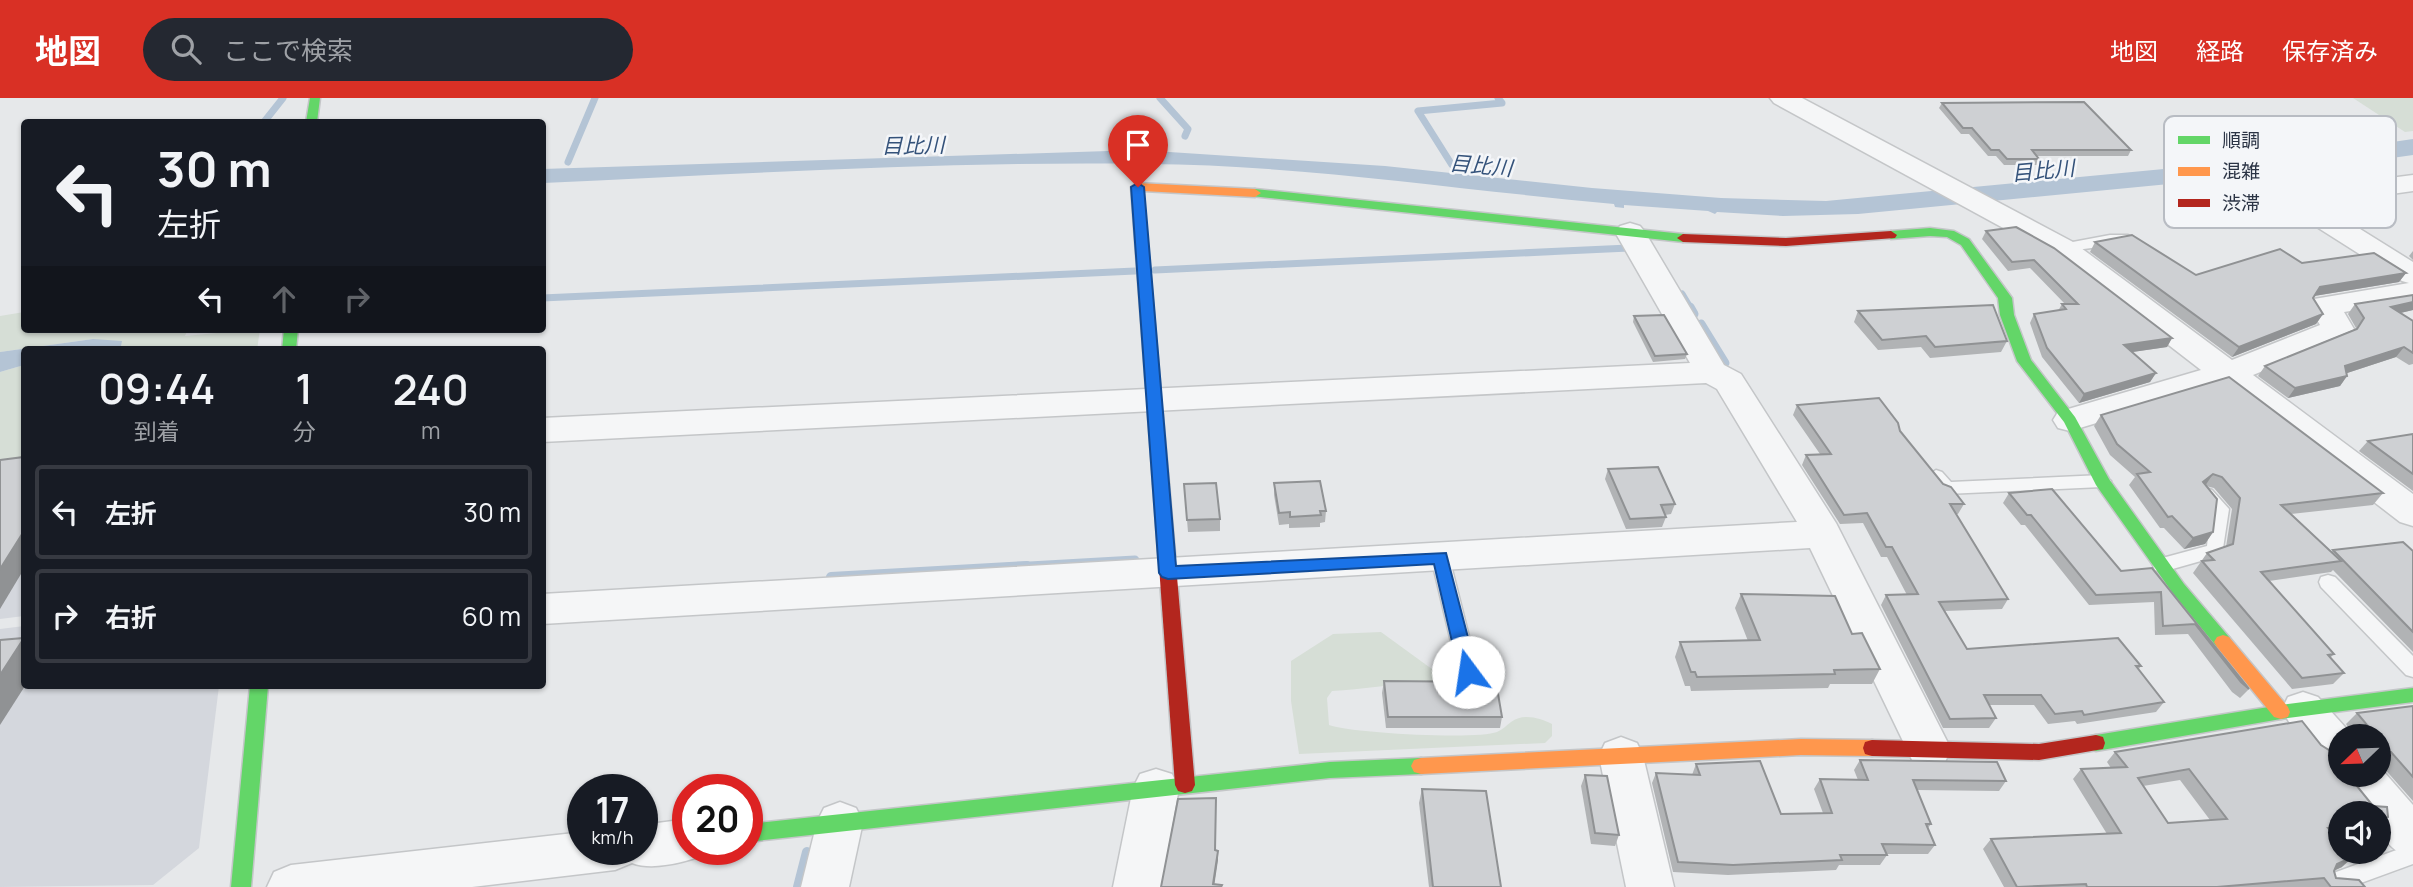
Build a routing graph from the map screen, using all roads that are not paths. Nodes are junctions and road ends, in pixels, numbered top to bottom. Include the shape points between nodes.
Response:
1 (315, 98) edge
2 (1783, 98) edge
3 (312, 119) edge
4 (2338, 228) edge
5 (1630, 232) junction
6 (2128, 239) edge
7 (2062, 248) junction
8 (2413, 275) edge
9 (2413, 292) edge
10 (1713, 372) junction
11 (2228, 373) junction
12 (1154, 399) junction
13 (2070, 420) junction
14 (546, 430) edge
15 (1929, 467) edge
16 (2102, 481) junction
17 (2207, 494) edge
18 (2413, 513) edge
19 (1822, 534) junction
20 (1440, 557) junction
21 (2162, 565) junction
22 (1168, 573) junction
23 (2328, 582) dead end
24 (546, 609) edge
25 (2413, 669) edge
26 (1468, 672) dead end
27 (259, 689) edge
28 (2413, 695) edge
29 (2292, 710) junction
30 (2328, 742) edge
31 (1930, 748) junction
32 (1621, 756) junction
33 (1170, 787) junction
34 (2371, 788) edge
35 (840, 822) junction
36 (763, 831) edge
37 (2413, 838) edge
38 (2413, 854) edge
39 (567, 855) edge
40 (2336, 881) edge
41 (241, 887) edge
42 (291, 887) edge
43 (825, 887) edge
44 (1137, 887) edge
45 (1650, 887) edge

1 - 3 street
2 - 7 street
4 - 8 street
5 - 10 street
5 - 12 street via 1349,201 1138,187
5 - 13 street via 1768,242 1950,234 1965,242 2006,298 2007,316 2024,361
6 - 7 lane
7 - 11 street
9 - 11 street via 2325,306 2338,329
10 - 12 street
10 - 19 street via 1729,382
11 - 13 street
11 - 18 street
12 - 14 street
12 - 22 street
13 - 16 street
15 - 16 lane via 1946,488
16 - 21 street
17 - 21 lane via 2220,509 2216,551
19 - 20 street
19 - 31 street
20 - 22 street
20 - 26 lane
21 - 29 street
22 - 24 street
22 - 33 street
23 - 25 lane
27 - 41 street
28 - 29 street
29 - 30 street
29 - 31 street via 2039,752
31 - 32 street via 1801,747
32 - 33 street via 1330,770
32 - 45 street
33 - 35 street
33 - 44 street
34 - 37 street
35 - 36 street
35 - 43 street
38 - 40 lane
39 - 42 street

